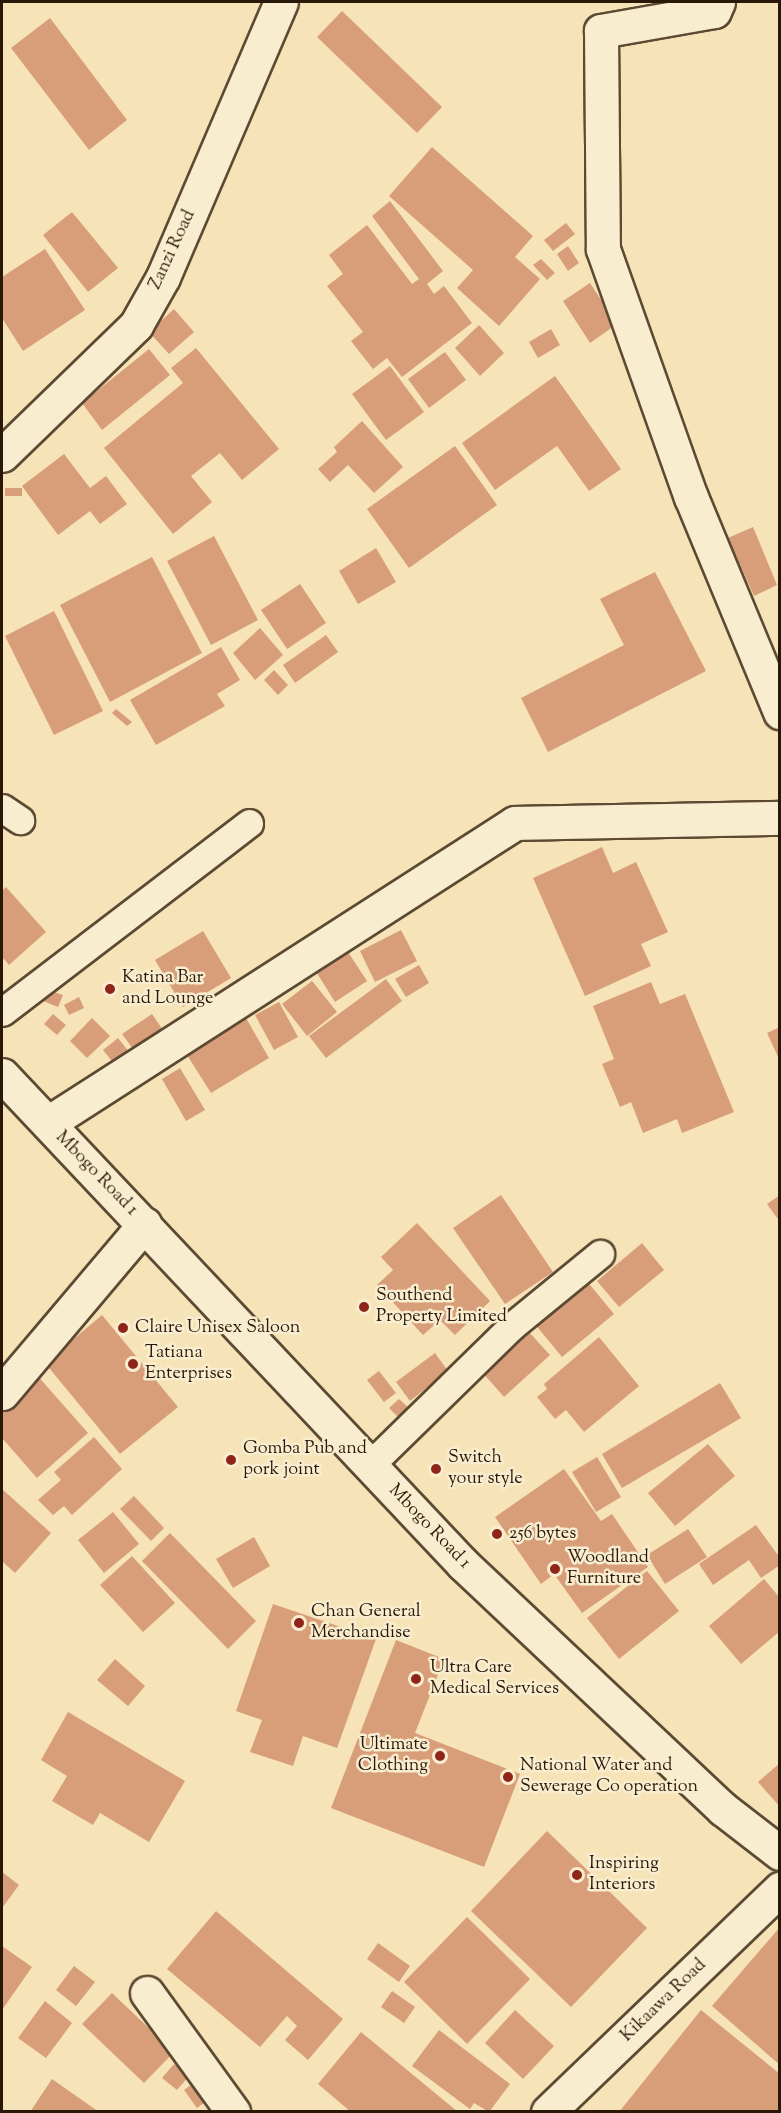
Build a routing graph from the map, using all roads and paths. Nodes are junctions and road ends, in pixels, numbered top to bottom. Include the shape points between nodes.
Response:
1 (281, 2) edge
2 (718, 2) edge
3 (2, 455) edge
4 (780, 712) edge
5 (780, 818) edge
6 (249, 823) dead end
7 (2, 1012) edge
8 (2, 1075) edge
9 (48, 1123) junction
10 (145, 1224) junction
11 (600, 1254) dead end
12 (2, 1393) edge
13 (370, 1465) junction
14 (780, 1853) edge
15 (780, 1889) edge
16 (147, 1993) dead end
17 (233, 2112) edge
18 (548, 2112) edge

1 - 3 street, Zanzi Road via 163,277 136,325
2 - 4 street via 714,11 601,31 603,249 691,497
5 - 9 street via 515,824
6 - 7 lane
8 - 9 street, Mbogo Road 1
9 - 10 street, Mbogo Road 1
10 - 12 street
10 - 13 street, Mbogo Road 1
11 - 13 lane via 512,1326
13 - 14 street, Mbogo Road 1 via 464,1564 723,1809
15 - 18 street, Kikaawa Road
16 - 17 street

